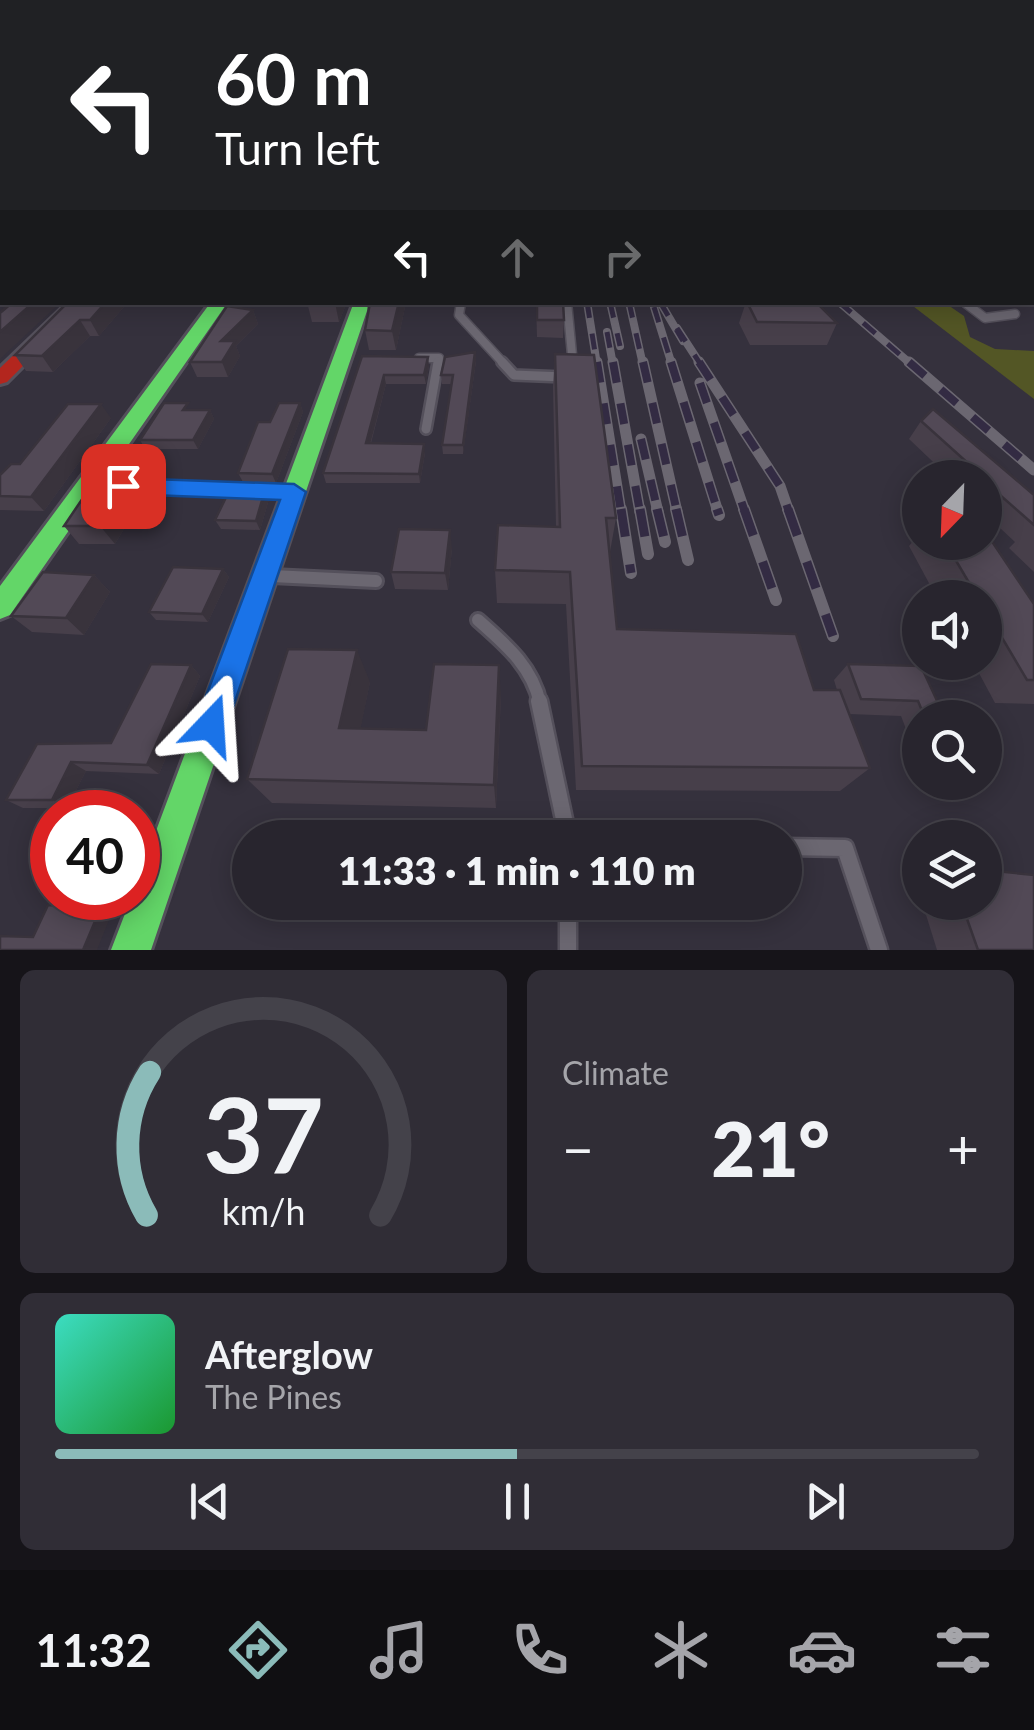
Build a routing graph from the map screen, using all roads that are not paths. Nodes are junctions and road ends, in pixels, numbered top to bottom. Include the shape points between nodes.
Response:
1 (76, 305) edge
2 (218, 305) edge
3 (361, 305) edge
4 (461, 305) edge
5 (566, 305) edge
6 (968, 305) edge
7 (1015, 314) dead end
8 (400, 358) edge
9 (0, 378) edge
10 (426, 429) dead end
11 (89, 485) junction
12 (294, 492) junction
13 (265, 575) junction
14 (376, 581) dead end
15 (0, 607) edge
16 (478, 620) dead end
17 (564, 820) edge
18 (802, 847) edge
19 (568, 920) edge
20 (131, 950) edge
21 (568, 950) edge
22 (879, 950) edge

1 - 9 street
2 - 11 street
3 - 12 street via 352,357
4 - 5 lane via 459,315 514,375 574,377
6 - 7 lane via 986,318
8 - 10 lane via 438,358
11 - 12 lane
11 - 15 street
12 - 13 street
13 - 14 lane
13 - 20 street
16 - 17 lane via 515,652 537,690
18 - 22 lane via 845,848
19 - 21 lane

